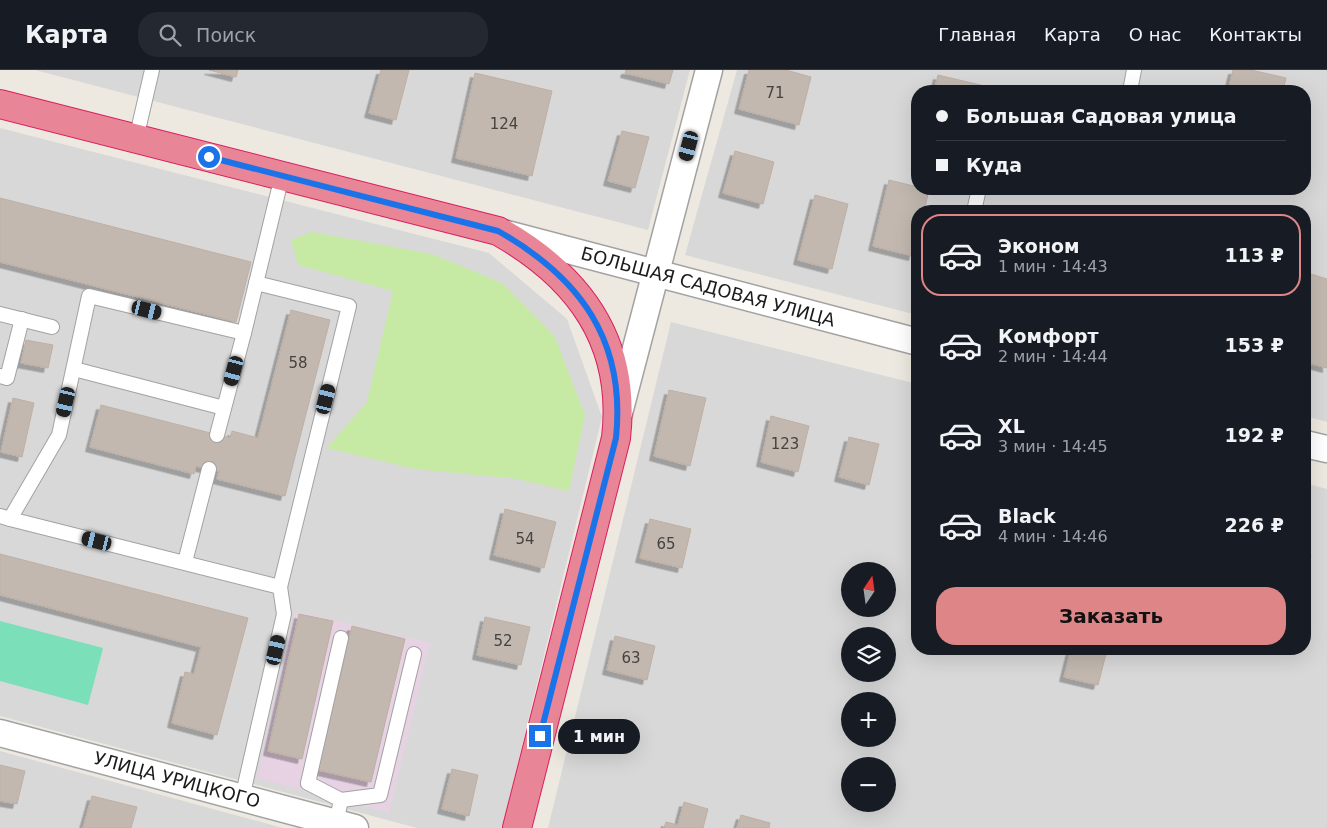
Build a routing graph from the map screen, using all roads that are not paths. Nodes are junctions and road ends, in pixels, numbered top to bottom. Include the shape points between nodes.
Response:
1 (152, 70) edge
2 (709, 70) edge
3 (1134, 70) edge
4 (1131, 85) edge
5 (0, 104) edge
6 (136, 138) junction
7 (282, 176) junction
8 (498, 231) junction
9 (655, 273) junction
10 (256, 283) junction
11 (0, 314) edge
12 (22, 319) junction
13 (52, 327) dead end
14 (244, 334) junction
15 (911, 340) edge
16 (74, 369) junction
17 (0, 376) edge
18 (224, 408) junction
19 (618, 418) junction
20 (217, 435) dead end
21 (1311, 446) edge
22 (1327, 450) edge
23 (209, 468) dead end
24 (5, 518) edge
25 (184, 562) junction
26 (280, 587) junction
27 (340, 638) dead end
28 (414, 654) dead end
29 (0, 732) edge
30 (242, 798) junction
31 (344, 817) edge
32 (517, 828) edge

1 - 6 lane
2 - 9 street
3 - 4 lane
5 - 6 highway, БОЛЬШАЯ САДОВАЯ УЛИЦА
6 - 7 highway, БОЛЬШАЯ САДОВАЯ УЛИЦА
7 - 8 highway, БОЛЬШАЯ САДОВАЯ УЛИЦА
7 - 10 lane
8 - 9 street, БОЛЬШАЯ САДОВАЯ УЛИЦА
8 - 19 highway, БОЛЬШАЯ САДОВАЯ УЛИЦА via 553,270 590,312 611,358
9 - 15 street, БОЛЬШАЯ САДОВАЯ УЛИЦА
9 - 19 street
10 - 14 lane
10 - 26 lane via 349,306
11 - 12 lane
12 - 13 lane
12 - 17 lane via 7,378
14 - 16 lane via 88,296
14 - 18 lane
16 - 18 lane
16 - 24 lane via 59,435
18 - 20 lane
19 - 32 highway, БОЛЬШАЯ САДОВАЯ УЛИЦА via 611,458
21 - 22 street
23 - 25 lane
24 - 25 lane
25 - 26 lane
26 - 30 lane via 284,614
27 - 31 lane via 308,783
28 - 31 lane via 380,795
29 - 30 street, УЛИЦА УРИЦКОГО
30 - 31 street, УЛИЦА УРИЦКОГО

